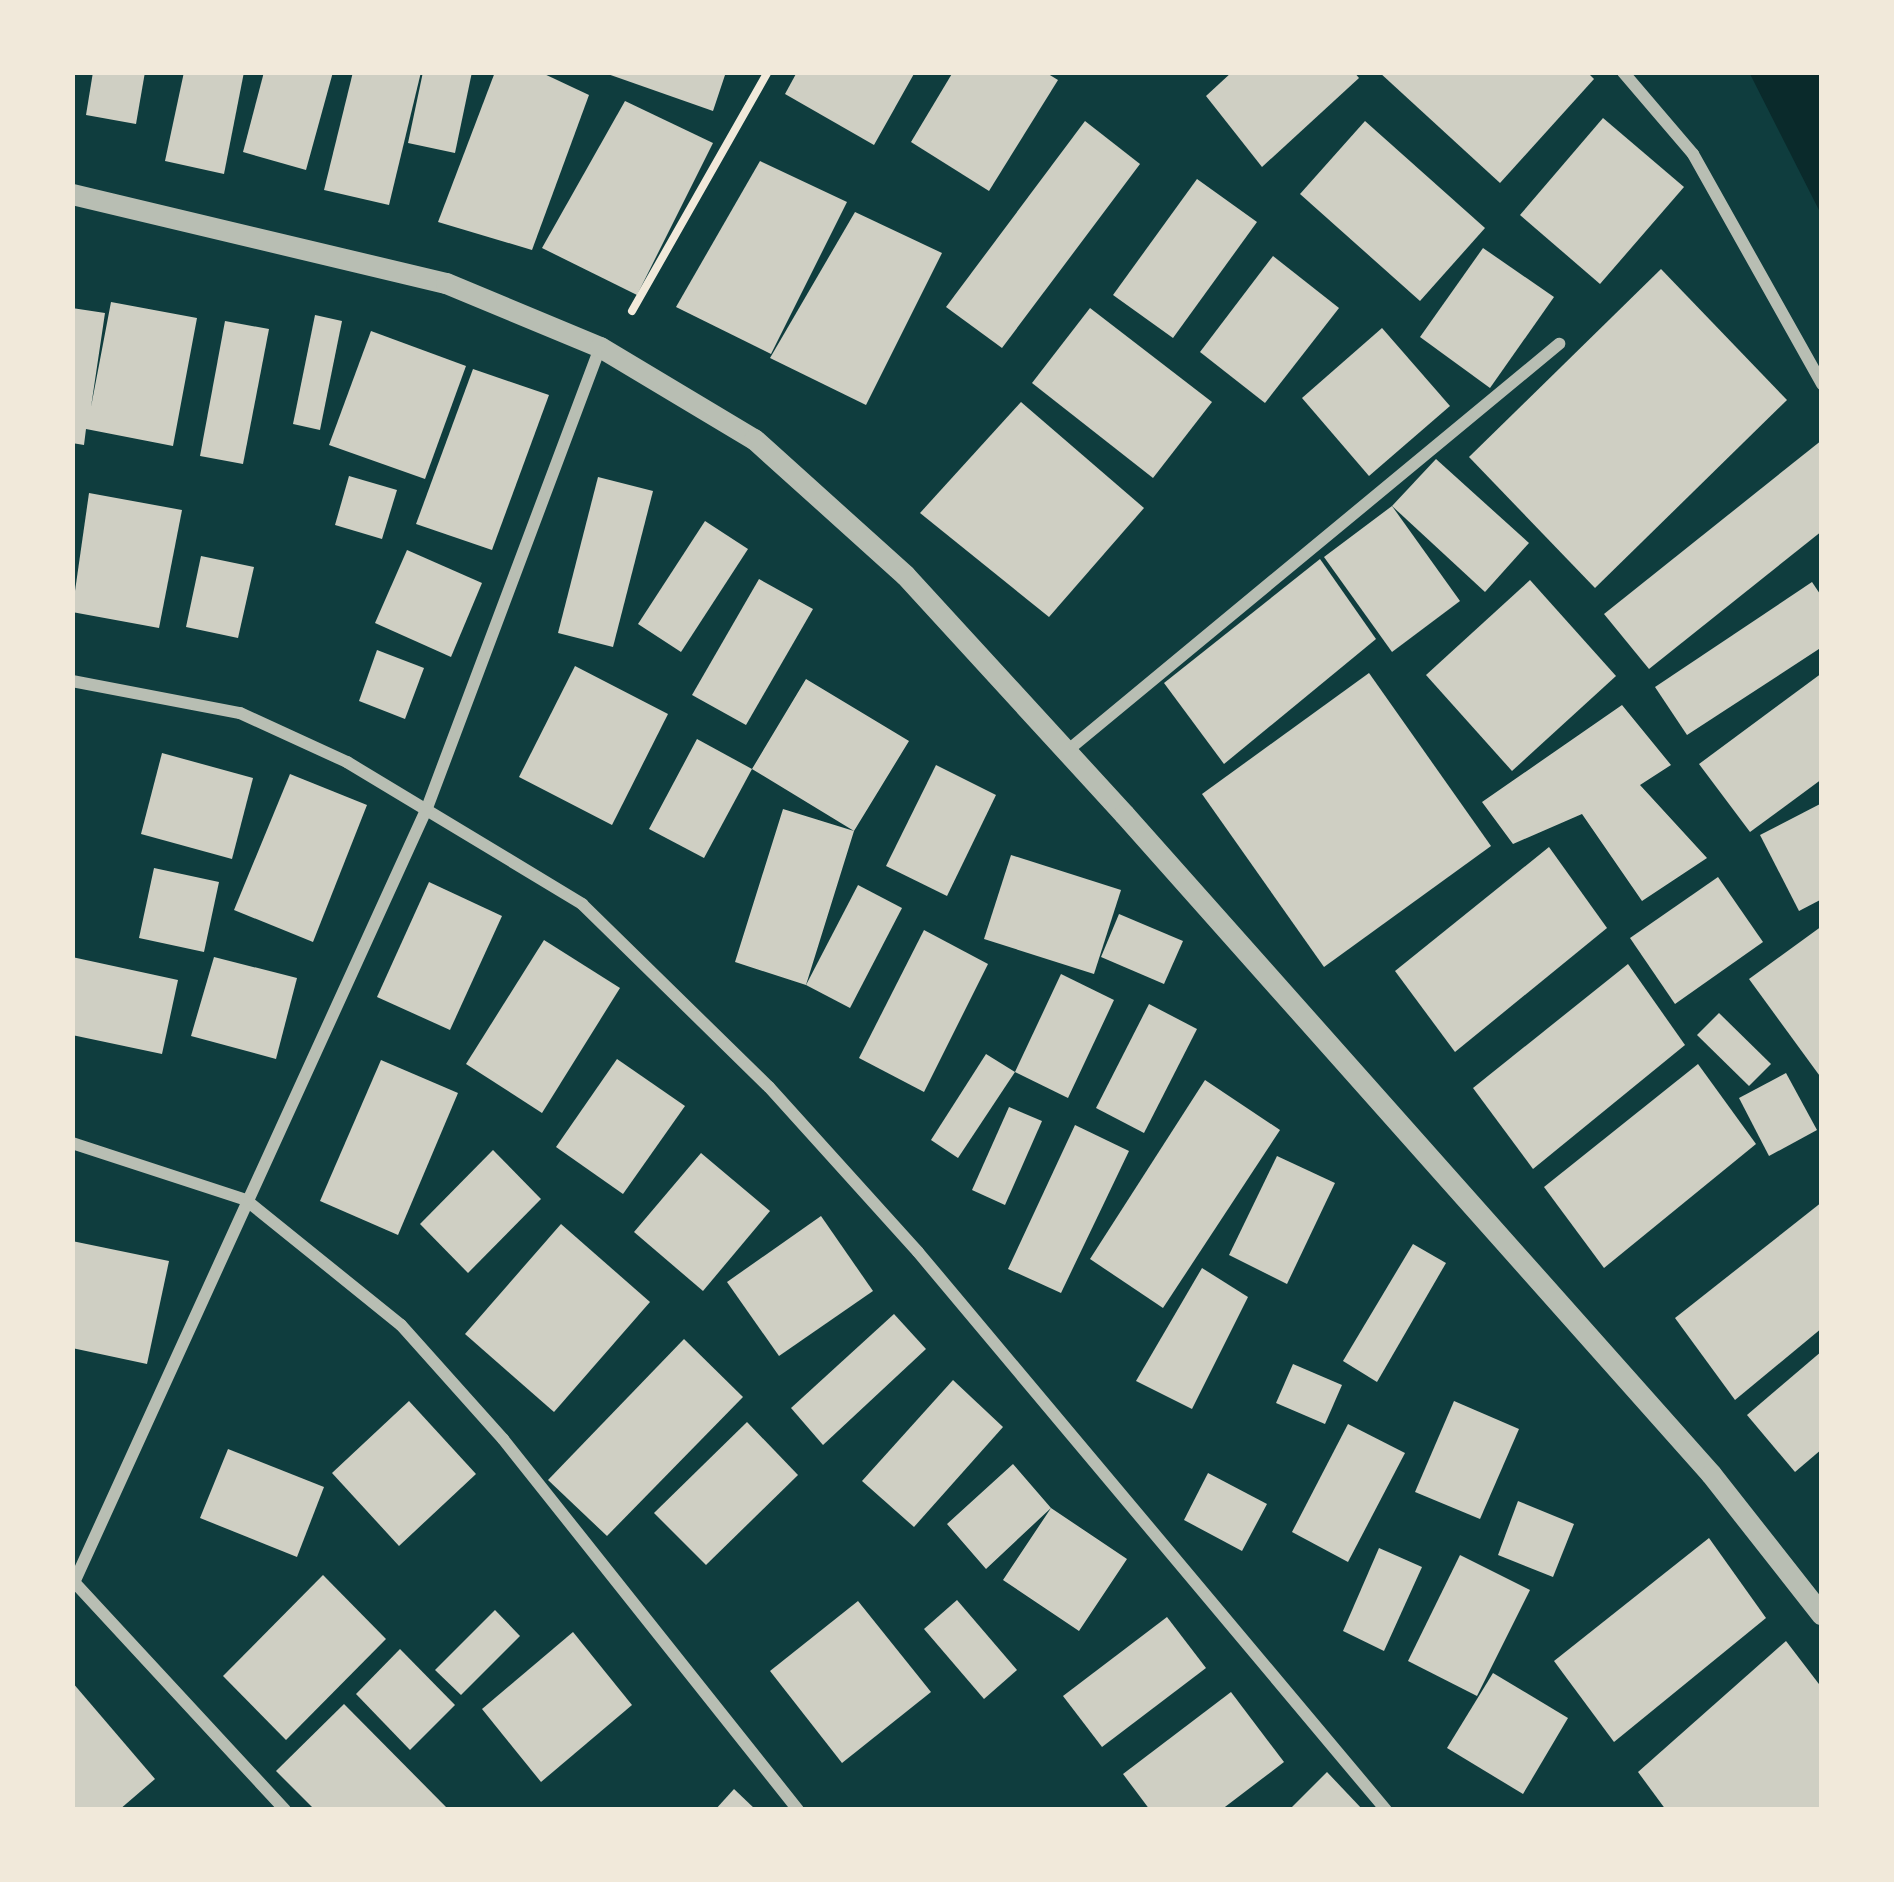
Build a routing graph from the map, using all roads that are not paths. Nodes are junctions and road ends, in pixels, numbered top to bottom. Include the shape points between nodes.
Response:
1 (1623, 72) edge
2 (72, 194) edge
3 (1559, 344) dead end
4 (600, 347) junction
5 (1822, 384) edge
6 (72, 681) edge
7 (1067, 752) junction
8 (427, 808) junction
9 (72, 1144) edge
10 (246, 1200) junction
11 (74, 1585) edge
12 (1822, 1615) edge
13 (285, 1810) edge
14 (798, 1810) edge
15 (1386, 1810) edge

1 - 5 street via 1693,154
2 - 4 street via 446,283
3 - 7 street
4 - 7 street via 754,439 905,575
4 - 8 street
6 - 8 street via 240,713
7 - 12 street via 1509,1242
8 - 10 street
8 - 15 street via 582,904 769,1087
9 - 10 street
10 - 11 street
10 - 14 street via 415,1342 503,1439
11 - 13 street

